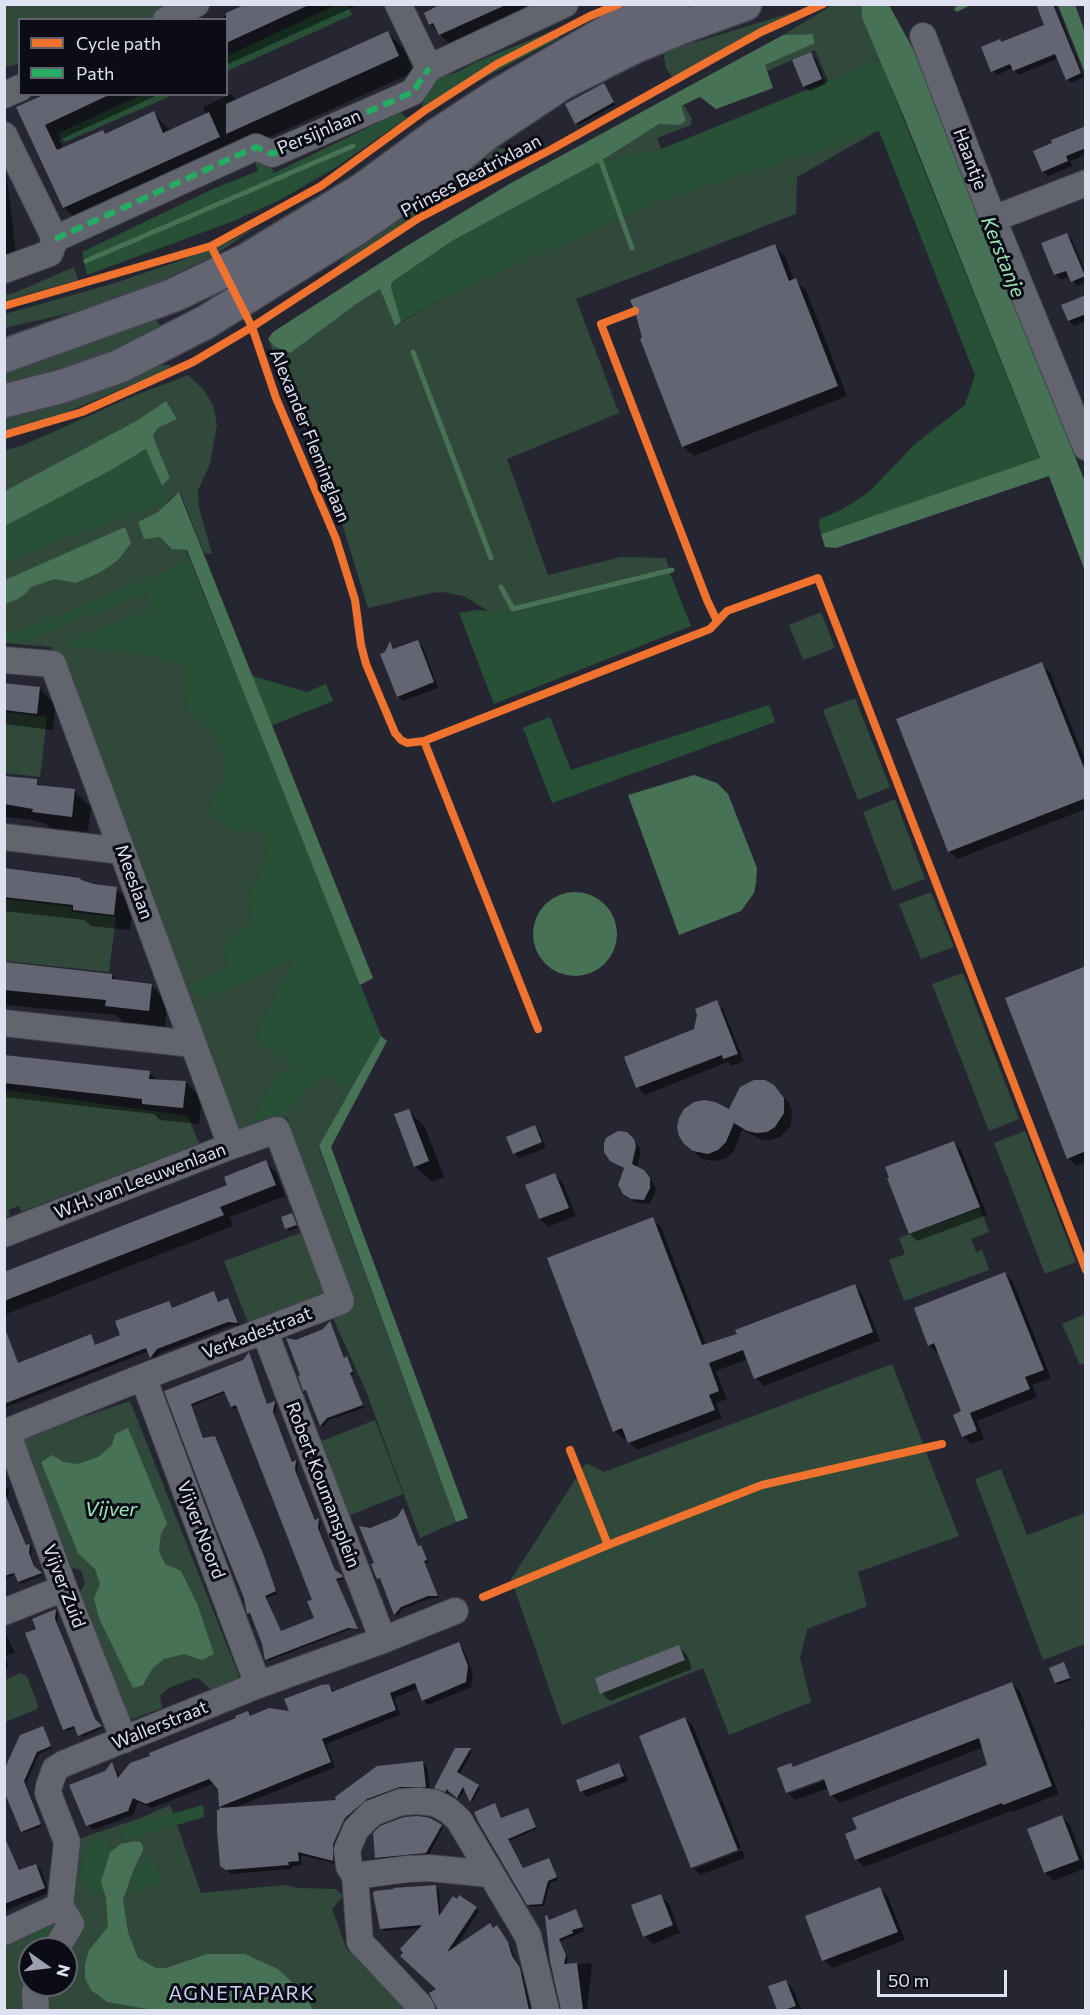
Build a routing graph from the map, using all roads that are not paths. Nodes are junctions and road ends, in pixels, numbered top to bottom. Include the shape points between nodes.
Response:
1 (196, 4) edge
2 (398, 4) edge
3 (565, 4) edge
4 (672, 4) edge
5 (745, 4) edge
6 (170, 18) edge
7 (923, 36) dead end
8 (429, 68) junction
9 (18, 89) edge
10 (4, 95) edge
11 (4, 135) edge
12 (1086, 183) edge
13 (993, 219) junction
14 (56, 239) junction
15 (4, 270) edge
16 (4, 356) edge
17 (4, 400) edge
18 (1086, 447) edge
19 (4, 660) edge
20 (4, 837) edge
21 (122, 851) junction
22 (4, 1023) edge
23 (193, 1044) junction
24 (277, 1130) joint
25 (231, 1146) junction
26 (4, 1234) edge
27 (264, 1330) junction
28 (143, 1377) junction
29 (6, 1432) edge
30 (64, 1588) junction
31 (455, 1611) dead end
32 (4, 1612) edge
33 (383, 1640) junction
34 (258, 1685) junction
35 (124, 1740) junction
36 (489, 1874) junction
37 (355, 1876) junction
38 (60, 1906) junction
39 (4, 1932) edge
40 (63, 1937) edge
41 (422, 2010) edge
42 (546, 2010) edge

1 - 6 street
2 - 8 street
3 - 8 street, Persijnlaan
4 - 16 main road via 612,29 498,95 362,190 245,261 174,295
5 - 17 main road, Prinses Beatrixlaan via 636,46 562,83 360,226 206,322 120,366 63,386
7 - 13 street, Haantje
8 - 14 street, Persijnlaan via 413,92 272,154 256,147
9 - 10 street
11 - 14 street
12 - 13 street
13 - 18 street, Haantje
14 - 15 street, Persijnlaan via 50,253
19 - 21 street, Meeslaan via 53,664
20 - 21 street
21 - 23 street, Meeslaan
22 - 23 street
23 - 25 street, Meeslaan
24 - 25 street, W.H. van Leeuwenlaan
24 - 27 street, Verkadestraat via 341,1301
25 - 26 street, W.H. van Leeuwenlaan
27 - 28 street, Verkadestraat
27 - 33 street, Robert Koumansplein
28 - 29 street, Verkadestraat
28 - 34 street, Vijver Noord
29 - 30 street, Vijver Zuid
30 - 32 street
30 - 35 street, Vijver Zuid
31 - 33 street, Wallerstraat
33 - 34 street, Wallerstraat
34 - 35 street, Wallerstraat
35 - 38 street, Wallerstraat via 55,1769 48,1793 67,1842
36 - 37 street via 430,1868
36 - 37 street via 459,1820 435,1803 419,1801 388,1805 372,1813 356,1829 347,1850
36 - 42 street via 528,1936
37 - 41 street via 360,1942
38 - 39 street
38 - 40 street via 70,1924

